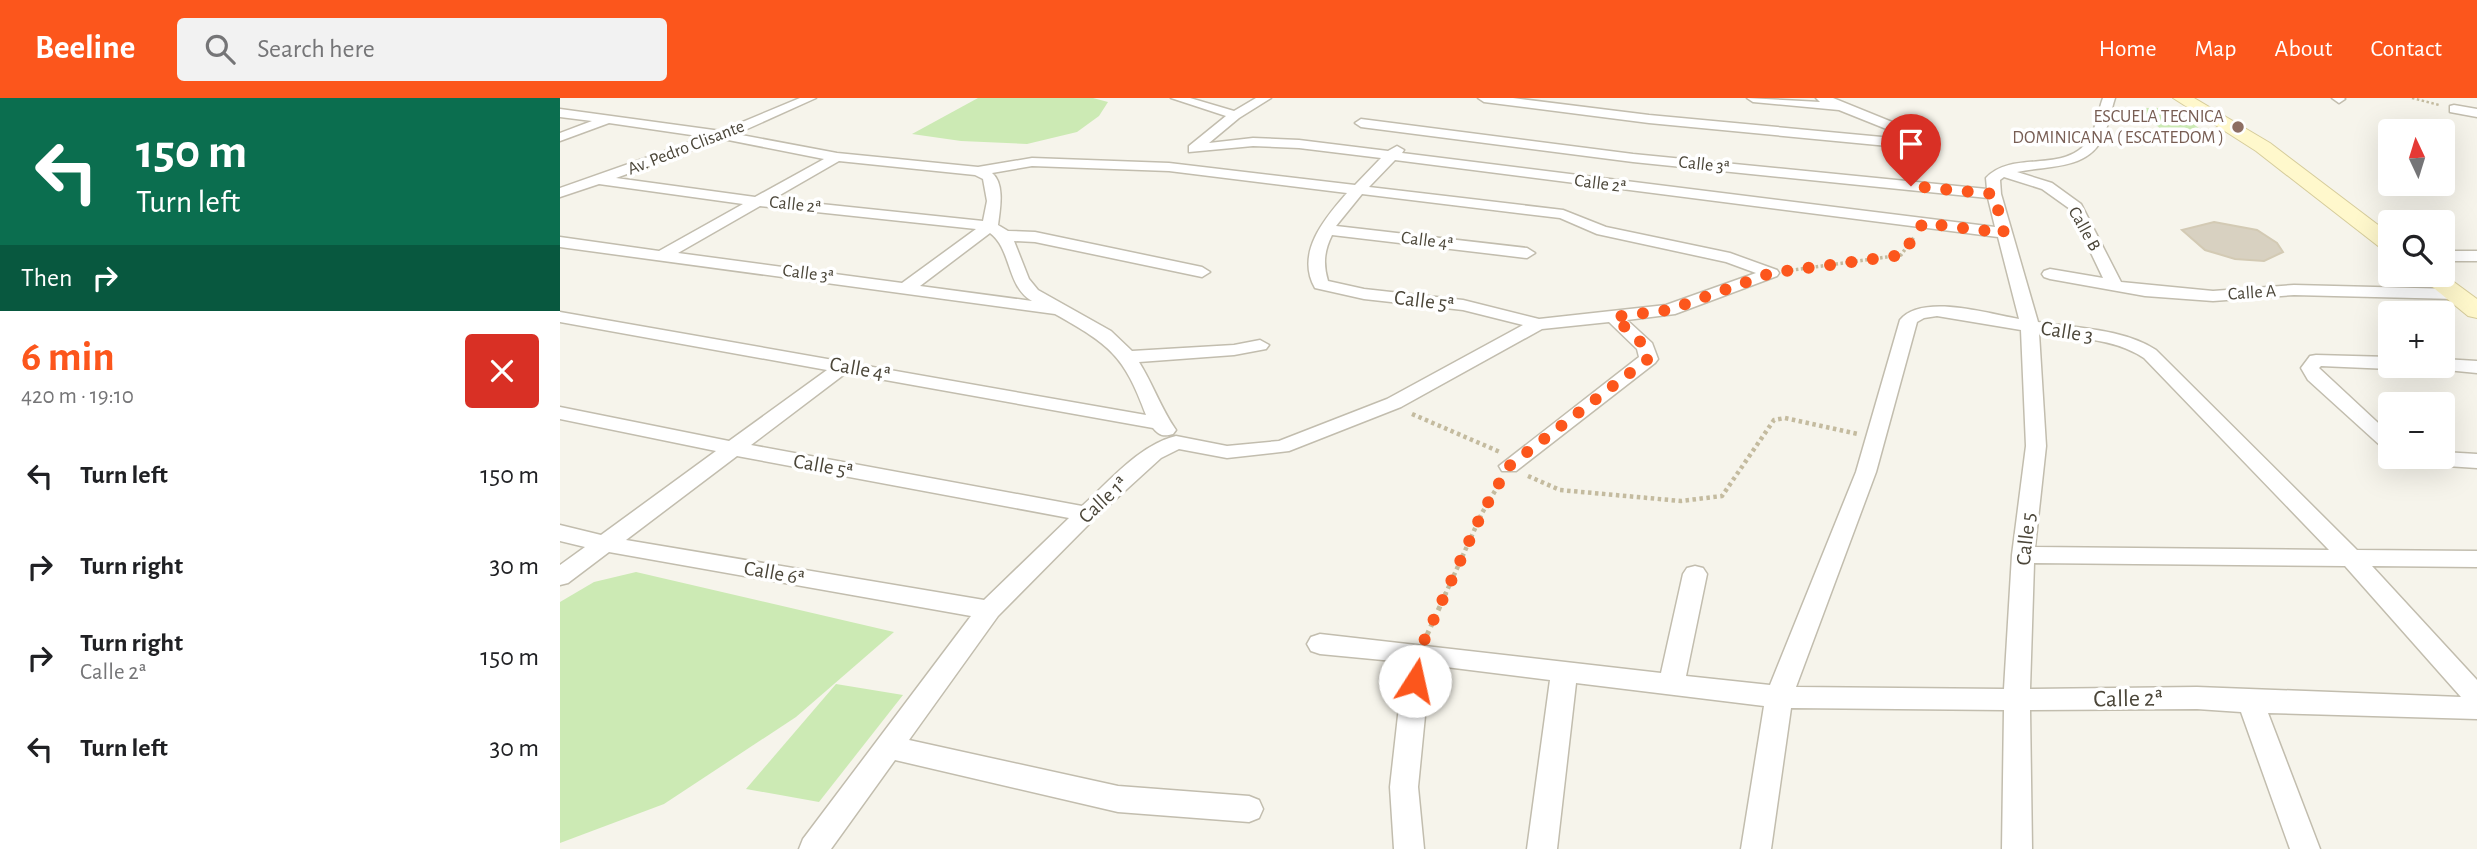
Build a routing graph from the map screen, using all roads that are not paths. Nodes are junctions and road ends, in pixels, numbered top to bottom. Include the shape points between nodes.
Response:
1 (810, 98) edge
2 (1177, 98) edge
3 (1265, 98) edge
4 (1485, 98) edge
5 (1753, 98) edge
6 (1822, 98) edge
7 (2109, 98) edge
8 (2182, 98) edge
9 (1846, 108) junction
10 (2454, 109) road end
11 (560, 113) edge
12 (2477, 113) edge
13 (1235, 115) junction
14 (1765, 115) junction
15 (607, 120) junction
16 (1361, 123) dead end
17 (1415, 130) junction
18 (722, 135) junction
19 (560, 137) edge
20 (1195, 149) junction
21 (1610, 155) junction
22 (1392, 156) junction
23 (837, 157) junction
24 (1169, 167) junction
25 (978, 171) junction
26 (2001, 171) junction
27 (601, 180) junction
28 (1360, 188) junction
29 (560, 193) edge
30 (1994, 194) junction
31 (1574, 198) junction
32 (760, 202) junction
33 (1326, 230) junction
34 (997, 231) junction
35 (2004, 233) junction
36 (2378, 235) edge
37 (560, 242) edge
38 (1527, 253) dead end
39 (663, 256) junction
40 (2477, 256) edge
41 (2455, 257) edge
42 (1202, 272) dead end
43 (2050, 274) dead end
44 (2114, 285) junction
45 (2446, 287) edge
46 (908, 288) junction
47 (2455, 294) junction
48 (1055, 309) junction
49 (2477, 311) edge
50 (1614, 317) junction
51 (560, 318) edge
52 (1538, 324) junction
53 (2030, 326) junction
54 (1260, 345) dead end
55 (1127, 357) junction
56 (2378, 363) edge
57 (844, 366) junction
58 (2455, 366) edge
59 (2477, 367) edge
60 (560, 413) edge
61 (1159, 423) junction
62 (2378, 433) edge
63 (1176, 442) junction
64 (731, 449) junction
65 (2455, 460) edge
66 (2477, 461) edge
67 (1509, 466) road end
68 (1086, 514) junction
69 (560, 533) edge
70 (605, 544) junction
71 (2023, 555) junction
72 (2351, 558) junction
73 (2477, 559) edge
74 (1695, 574) dead end
75 (560, 577) edge
76 (989, 610) junction
77 (1320, 644) dead end
78 (1418, 654) junction
79 (1564, 673) junction
80 (1671, 685) junction
81 (1779, 697) junction
82 (2477, 697) edge
83 (2017, 700) junction
84 (2251, 702) junction
85 (2477, 708) edge
86 (888, 747) junction
87 (1249, 809) dead end
88 (814, 849) edge
89 (1409, 849) edge
90 (1542, 849) edge
91 (1756, 849) edge
92 (2017, 849) edge
93 (2305, 849) edge

1 - 18 street, Av. Pedro Clisante
2 - 13 street
3 - 13 street
4 - 14 street
5 - 14 street
6 - 9 street
7 - 26 street via 2095,141 2080,158
8 - 36 street via 2263,147
9 - 14 street
9 - 14 street via 1930,146
10 - 12 street
11 - 15 street
13 - 20 street
15 - 18 street
15 - 19 street
16 - 17 street, Calle 3ª
17 - 21 street, Calle 3ª
17 - 22 street
18 - 23 street
18 - 27 street, Av. Pedro Clisante
20 - 22 street, Calle 2ª via 1276,142
20 - 24 street
21 - 30 street, Calle 3ª
21 - 31 street
22 - 28 street
22 - 31 street, Calle 2ª
23 - 25 street
23 - 32 street
24 - 25 street via 1032,162
24 - 28 street
25 - 34 street via 990,177
26 - 30 street via 1993,178
26 - 44 street, Calle B via 2047,186 2076,206
27 - 29 street, Av. Pedro Clisante
27 - 32 street, Calle 2ª
28 - 31 street
28 - 33 street
30 - 35 street, Calle 5
31 - 35 street, Calle 2ª
31 - 50 street via 1602,231 1730,258 1771,273 1669,310
32 - 34 street, Calle 2ª
32 - 39 street
33 - 38 street, Calle 4ª
33 - 52 street, Calle 5ª via 1315,253 1315,274 1321,284 1442,301
34 - 42 street, Calle 2ª
34 - 46 street
34 - 48 street via 1021,280 1032,294
35 - 53 street, Calle 5
37 - 39 street, Calle 3ª
39 - 46 street, Calle 3ª
40 - 41 street
43 - 44 street, Calle A
44 - 47 street, Calle A via 2213,296 2294,290
45 - 47 street
46 - 48 street, Calle 3ª
47 - 49 street
48 - 55 street via 1105,335
50 - 52 street
50 - 67 street via 1646,347 1648,359
51 - 57 street, Calle 4ª
52 - 63 street via 1394,403 1282,447 1227,452
53 - 71 street, Calle 5 via 2036,446
53 - 72 street, Calle 3 via 2112,339 2150,354
53 - 81 street, Calle 3 via 1937,311 1919,313 1909,320 1866,472
54 - 55 street
55 - 61 street via 1144,384
56 - 62 street via 2316,360 2310,368
57 - 61 street, Calle 4ª
57 - 64 street
58 - 59 street
60 - 64 street, Calle 5ª
61 - 63 street
63 - 68 street, Calle 1ª via 1154,453
64 - 68 street, Calle 5ª
64 - 70 street
65 - 66 street
68 - 76 street, Calle 1ª
69 - 70 street, Calle 6ª
70 - 75 street
70 - 76 street, Calle 6ª
71 - 72 street
71 - 83 street, Calle 5
72 - 73 street
72 - 82 street, Calle 3
74 - 80 street
76 - 86 street, Calle 1ª
77 - 78 street, Calle 2ª
78 - 79 street, Calle 2ª
78 - 89 street via 1404,787
79 - 80 street, Calle 2ª
79 - 90 street
80 - 81 street, Calle 2ª
81 - 83 street, Calle 2ª
81 - 91 street, Calle 3
83 - 84 street, Calle 2ª via 2197,698
83 - 92 street, Calle 5
84 - 85 street, Calle 2ª
84 - 93 street
86 - 87 street via 1118,799
86 - 88 street, Calle 1ª

